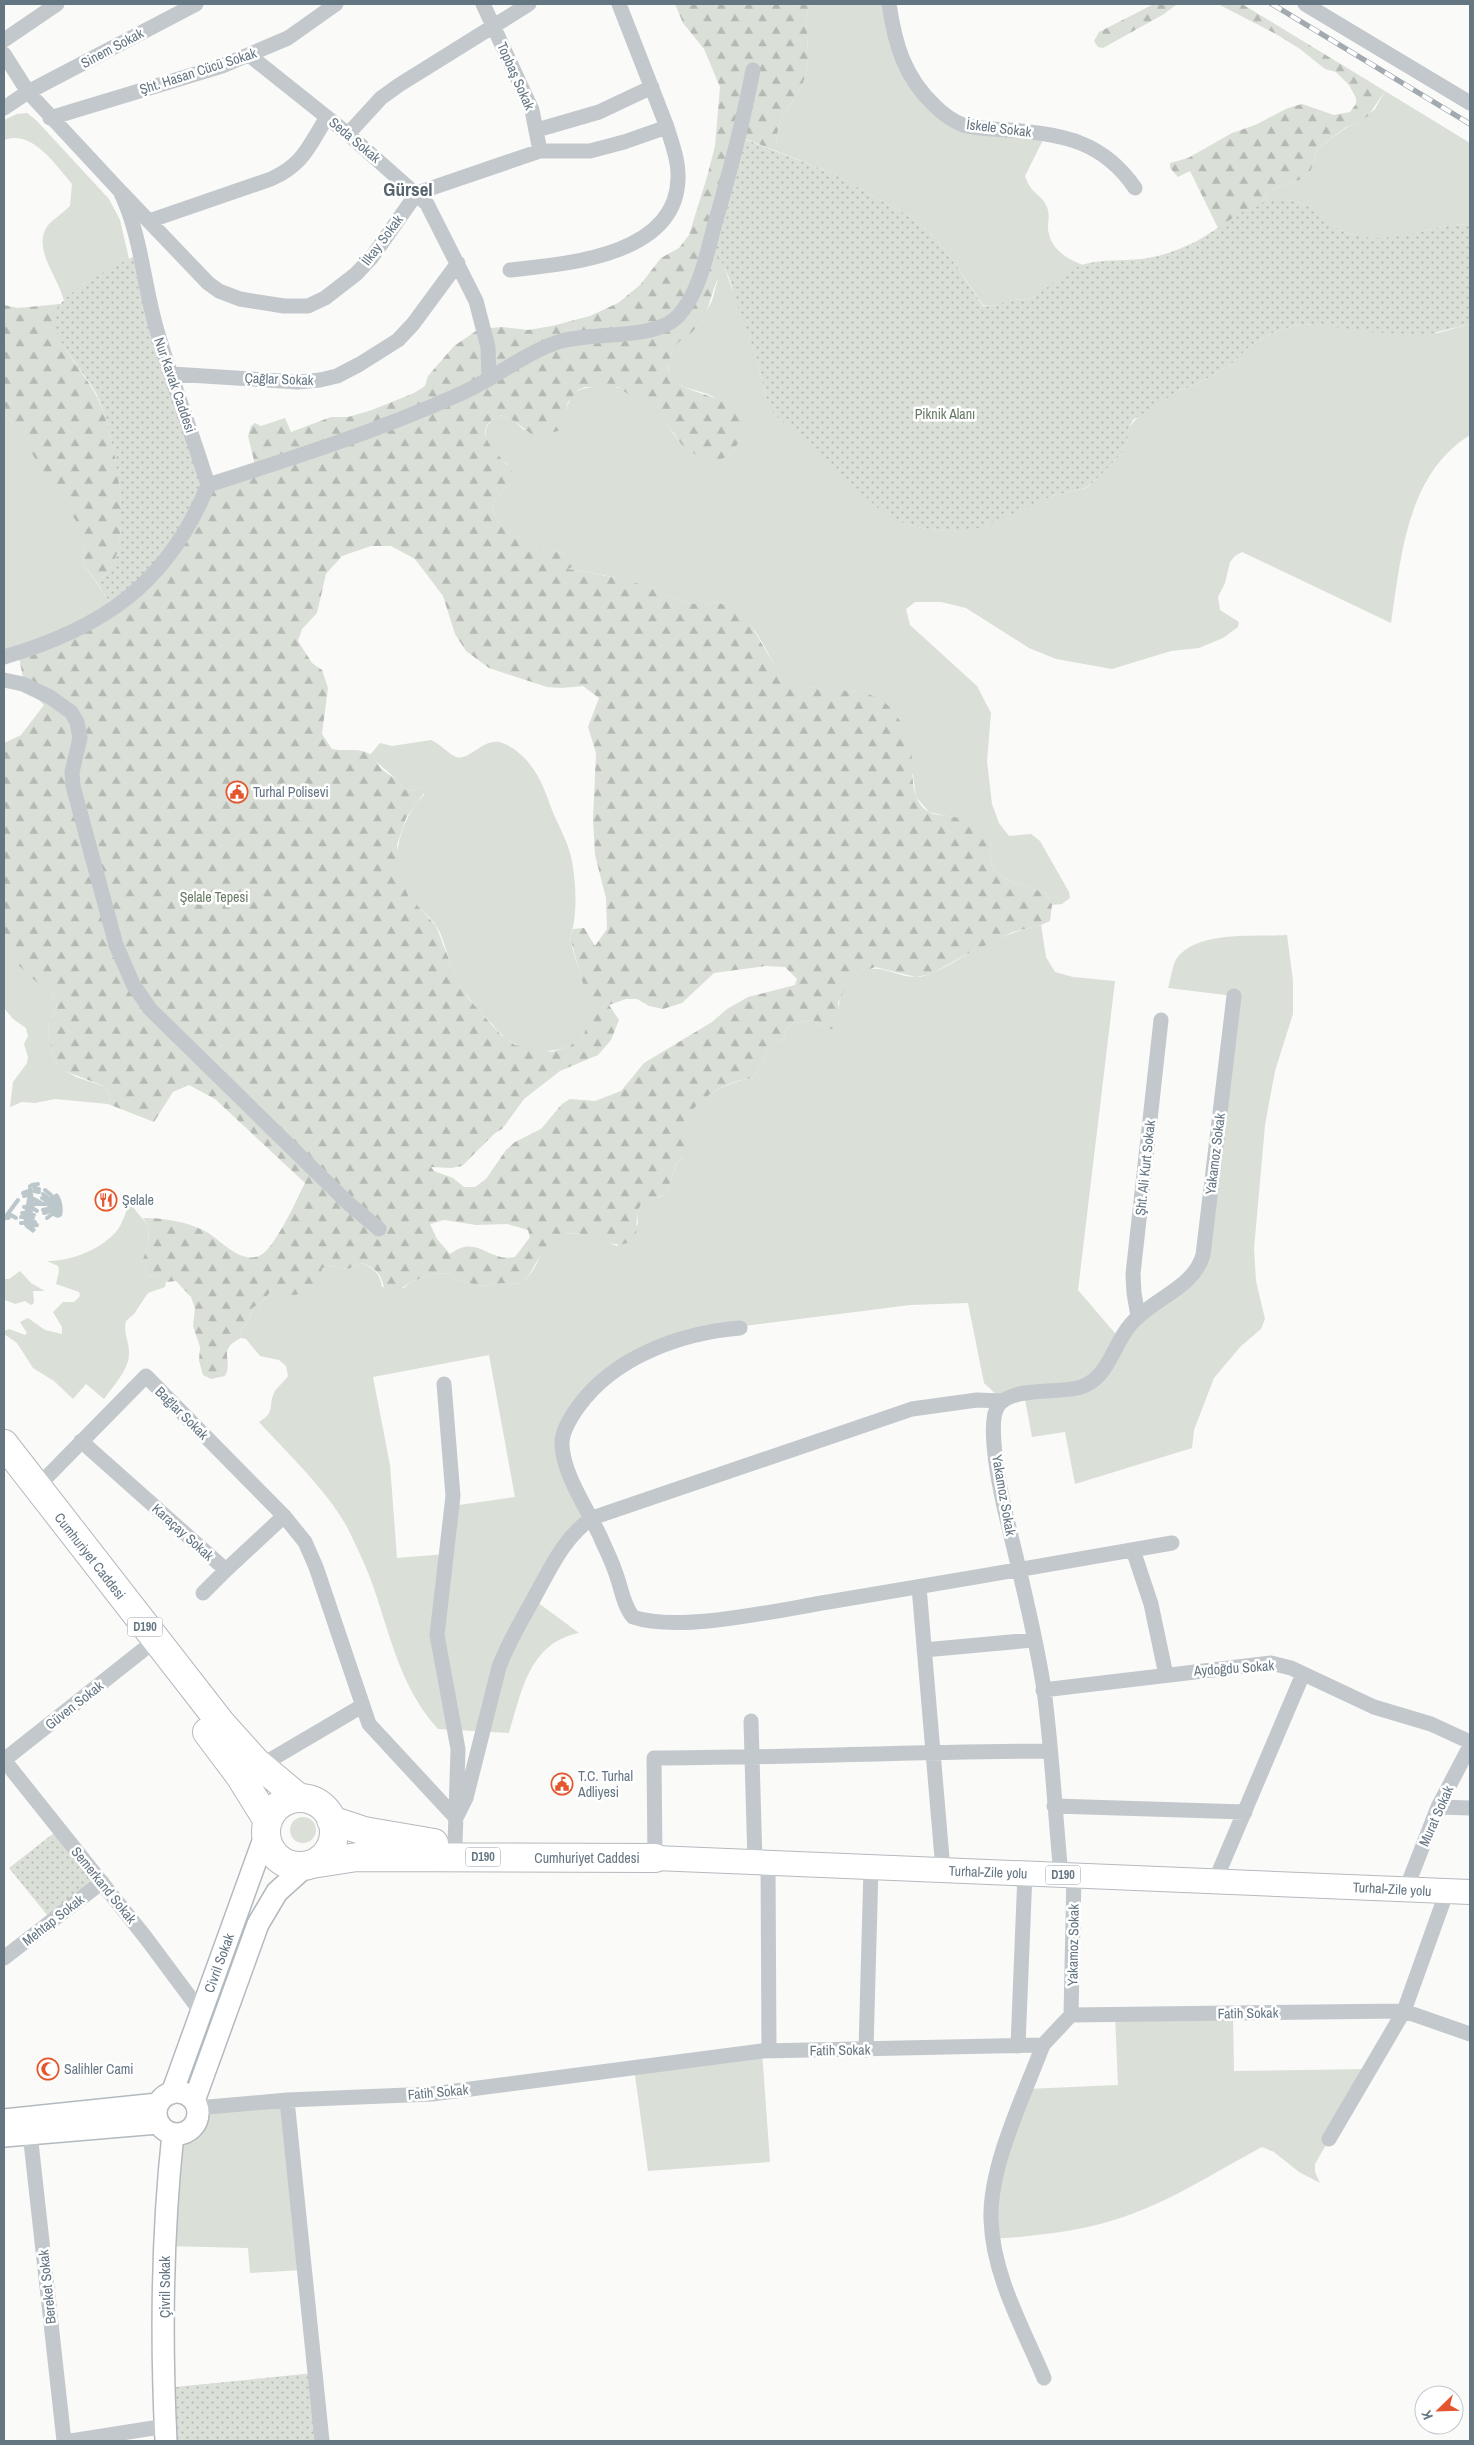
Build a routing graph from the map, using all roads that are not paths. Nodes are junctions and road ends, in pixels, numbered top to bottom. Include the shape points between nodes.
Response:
1 (57, 4) edge
2 (196, 4) edge
3 (336, 4) edge
4 (483, 4) edge
5 (529, 4) edge
6 (619, 4) edge
7 (889, 4) edge
8 (1305, 4) edge
9 (493, 25) junction
10 (4, 40) edge
11 (4, 54) edge
12 (249, 55) junction
13 (753, 70) dead end
14 (652, 87) junction
15 (28, 92) junction
16 (1470, 102) edge
17 (4, 108) edge
18 (327, 117) junction
19 (50, 118) junction
20 (667, 127) junction
21 (537, 130) junction
22 (348, 134) junction
23 (540, 151) junction
24 (1135, 188) dead end
25 (120, 191) junction
26 (417, 193) junction
27 (149, 221) junction
28 (458, 263) junction
29 (510, 270) dead end
30 (172, 374) junction
31 (489, 379) junction
32 (208, 485) junction
33 (4, 657) edge
34 (4, 680) edge
35 (1234, 996) dead end
36 (1161, 1020) dead end
37 (379, 1229) dead end
38 (1138, 1316) junction
39 (740, 1328) dead end
40 (444, 1384) dead end
41 (1003, 1401) junction
42 (82, 1442) junction
43 (4, 1444) edge
44 (4, 1470) edge
45 (37, 1487) junction
46 (284, 1516) junction
47 (592, 1518) junction
48 (1172, 1543) dead end
49 (1133, 1550) junction
50 (226, 1570) junction
51 (1018, 1570) junction
52 (919, 1587) junction
53 (203, 1593) dead end
54 (1033, 1640) junction
55 (143, 1650) junction
56 (924, 1650) junction
57 (1303, 1674) junction
58 (1166, 1675) junction
59 (1044, 1690) junction
60 (362, 1706) junction
61 (751, 1721) dead end
62 (1470, 1744) edge
63 (933, 1751) junction
64 (1049, 1751) junction
65 (752, 1758) junction
66 (5, 1765) edge
67 (260, 1766) junction
68 (299, 1798) junction
69 (1054, 1806) junction
70 (1438, 1807) junction
71 (1470, 1808) edge
72 (1245, 1812) junction
73 (331, 1820) junction
74 (267, 1827) junction
75 (455, 1831) junction
76 (655, 1858) junction
77 (762, 1862) junction
78 (310, 1864) junction
79 (871, 1868) junction
80 (943, 1870) junction
81 (1025, 1873) junction
82 (1067, 1875) junction
83 (1216, 1881) junction
84 (102, 1882) junction
85 (1406, 1889) junction
86 (1447, 1891) junction
87 (1470, 1892) edge
88 (4, 1958) edge
89 (1404, 2011) junction
90 (201, 2012) junction
91 (1072, 2016) junction
92 (1470, 2034) edge
93 (1043, 2045) junction
94 (1018, 2046) junction
95 (866, 2050) junction
96 (769, 2051) junction
97 (287, 2100) junction
98 (195, 2104) junction
99 (165, 2113) junction
100 (4, 2120) edge
101 (30, 2134) junction
102 (4, 2136) edge
103 (1329, 2139) dead end
104 (1044, 2378) dead end
105 (166, 2434) edge
106 (64, 2441) edge
107 (71, 2441) edge
108 (322, 2441) edge

1 - 10 street
2 - 15 street, Sinem Sokak
3 - 12 street, Şht. Hasan Cücü Sokak via 288,38
4 - 9 street, Topbaş Sokak
5 - 9 street
6 - 14 street
7 - 24 street, İskele Sokak via 893,32 906,70 938,109 962,124 1074,139 1099,151 1125,173
8 - 16 street
9 - 21 street, Topbaş Sokak via 532,110
9 - 22 street via 381,98
11 - 15 street, Nur Kavak Caddesi
12 - 18 street, Seda Sokak
12 - 19 street, Şht. Hasan Cücü Sokak
13 - 31 street via 739,137 708,250 694,290 678,317 659,328 557,342
14 - 20 street
14 - 21 street via 599,112
15 - 17 street, Sinem Sokak
15 - 19 street, Nur Kavak Caddesi
18 - 22 street, Seda Sokak
18 - 27 street via 301,159 289,170 270,180
19 - 25 street, Nur Kavak Caddesi
20 - 23 street via 590,151
20 - 29 street via 675,152 678,180 672,203 655,229 629,244 585,260
21 - 23 street, Topbaş Sokak
22 - 26 street, Seda Sokak
23 - 26 street
25 - 27 street, İlkay Sokak
25 - 30 street, Nur Kavak Caddesi via 136,235 156,328
26 - 27 street, İlkay Sokak via 372,257 356,274 325,298 300,307 240,299 219,291
26 - 28 street, Seda Sokak via 440,225
28 - 30 street, Çağlar Sokak via 414,324 398,340 337,376 298,382
28 - 31 street, Seda Sokak via 484,326
30 - 32 street, Nur Kavak Caddesi
31 - 32 street via 415,414
32 - 33 street via 190,524 176,544 155,572 130,596 90,624
34 - 37 street via 37,690 64,706 75,717 80,738 72,772 76,802 116,945 124,968 140,996 176,1036 348,1203
35 - 38 street, Yakamoz Sokak via 1200,1266 1190,1278
36 - 38 street, Şht. Ali Kurt Sokak via 1133,1274
38 - 41 street, Yakamoz Sokak via 1120,1339 1101,1374 1092,1382 1069,1390 1027,1393
39 - 47 street via 691,1335 664,1345 619,1367 588,1393 573,1414 562,1444 570,1474
40 - 75 street via 453,1496 438,1635 458,1749
41 - 47 street via 977,1400 912,1409
41 - 51 street, Yakamoz Sokak via 994,1413 998,1474
42 - 45 street, Bağlar Sokak
42 - 46 street, Bağlar Sokak via 146,1376
42 - 50 street, Karaçay Sokak
43 - 45 highway, Cumhuriyet Caddesi / D190
44 - 55 highway, Cumhuriyet Caddesi / D190
45 - 67 highway, Cumhuriyet Caddesi / D190 via 221,1723
46 - 50 street, Karaçay Sokak
46 - 60 street, Bağlar Sokak via 305,1542 316,1567
47 - 52 street via 630,1612 638,1618 658,1622 693,1622
47 - 75 street via 571,1537 555,1560 506,1648
48 - 49 street
49 - 51 street
49 - 58 street via 1151,1604
50 - 53 street
51 - 52 street
51 - 54 street, Yakamoz Sokak
52 - 56 street
54 - 56 street
54 - 59 street, Yakamoz Sokak
55 - 66 street, Güven Sokak
55 - 74 highway, Cumhuriyet Caddesi / D190 via 236,1770
56 - 63 street
57 - 58 street, Aydoğdu Sokak via 1271,1663
57 - 62 street, Aydoğdu Sokak via 1374,1707 1431,1724
57 - 72 street
58 - 59 street, Aydoğdu Sokak
59 - 64 street, Yakamoz Sokak
60 - 67 street
60 - 75 street, Bağlar Sokak via 372,1729
61 - 65 street
62 - 70 street, Murat Sokak
63 - 64 street
63 - 65 street
63 - 80 street
64 - 69 street, Yakamoz Sokak
65 - 76 street via 654,1758
65 - 77 street
66 - 84 street, Semerkand Sokak
67 - 68 highway, Cumhuriyet Caddesi / D190
68 - 73 highway, Cumhuriyet Caddesi via 316,1802
68 - 74 highway via 278,1807
69 - 72 street
69 - 82 street, Yakamoz Sokak
70 - 71 street
70 - 85 street, Murat Sokak
72 - 83 street
73 - 75 highway, Cumhuriyet Caddesi / D190 via 379,1835 422,1842
73 - 78 highway via 334,1832 330,1848 322,1858
74 - 78 highway, Cumhuriyet Caddesi via 268,1844 279,1858 295,1866
74 - 90 street, Civril Sokak
75 - 76 highway, Cumhuriyet Caddesi / D190
76 - 77 main road, Turhal-Zile yolu / D190
76 - 78 highway, Cumhuriyet Caddesi / D190 via 357,1857
77 - 79 main road, Turhal-Zile yolu / D190
77 - 96 street
78 - 98 street, Civril Sokak via 277,1892 258,1924
79 - 80 main road, Turhal-Zile yolu / D190
79 - 95 street
80 - 81 main road, Turhal-Zile yolu / D190
81 - 82 main road, Turhal-Zile yolu / D190
81 - 94 street
82 - 83 main road, Turhal-Zile yolu / D190
82 - 91 street, Yakamoz Sokak
83 - 85 main road, Turhal-Zile yolu / D190
84 - 88 street, Mehtap Sokak
84 - 90 street, Semerkand Sokak
85 - 86 main road, Turhal-Zile yolu / D190
86 - 87 main road, Turhal-Zile yolu / D190
86 - 89 street
89 - 91 street, Fatih Sokak
89 - 92 street, Fatih Sokak
89 - 103 street
90 - 99 street, Civril Sokak
91 - 93 street
93 - 94 street, Fatih Sokak
93 - 104 street via 1002,2156 991,2219 1001,2274
94 - 95 street, Fatih Sokak
95 - 96 street, Fatih Sokak
96 - 97 street, Fatih Sokak via 432,2094
97 - 98 street, Fatih Sokak
97 - 108 street
98 - 99 street via 182,2093
98 - 99 street, Civril Sokak via 197,2120 183,2134
99 - 100 street
99 - 101 street
99 - 105 street, Çivril Sokak via 168,2185
101 - 102 street
101 - 106 street, Bereket Sokak
105 - 107 street

